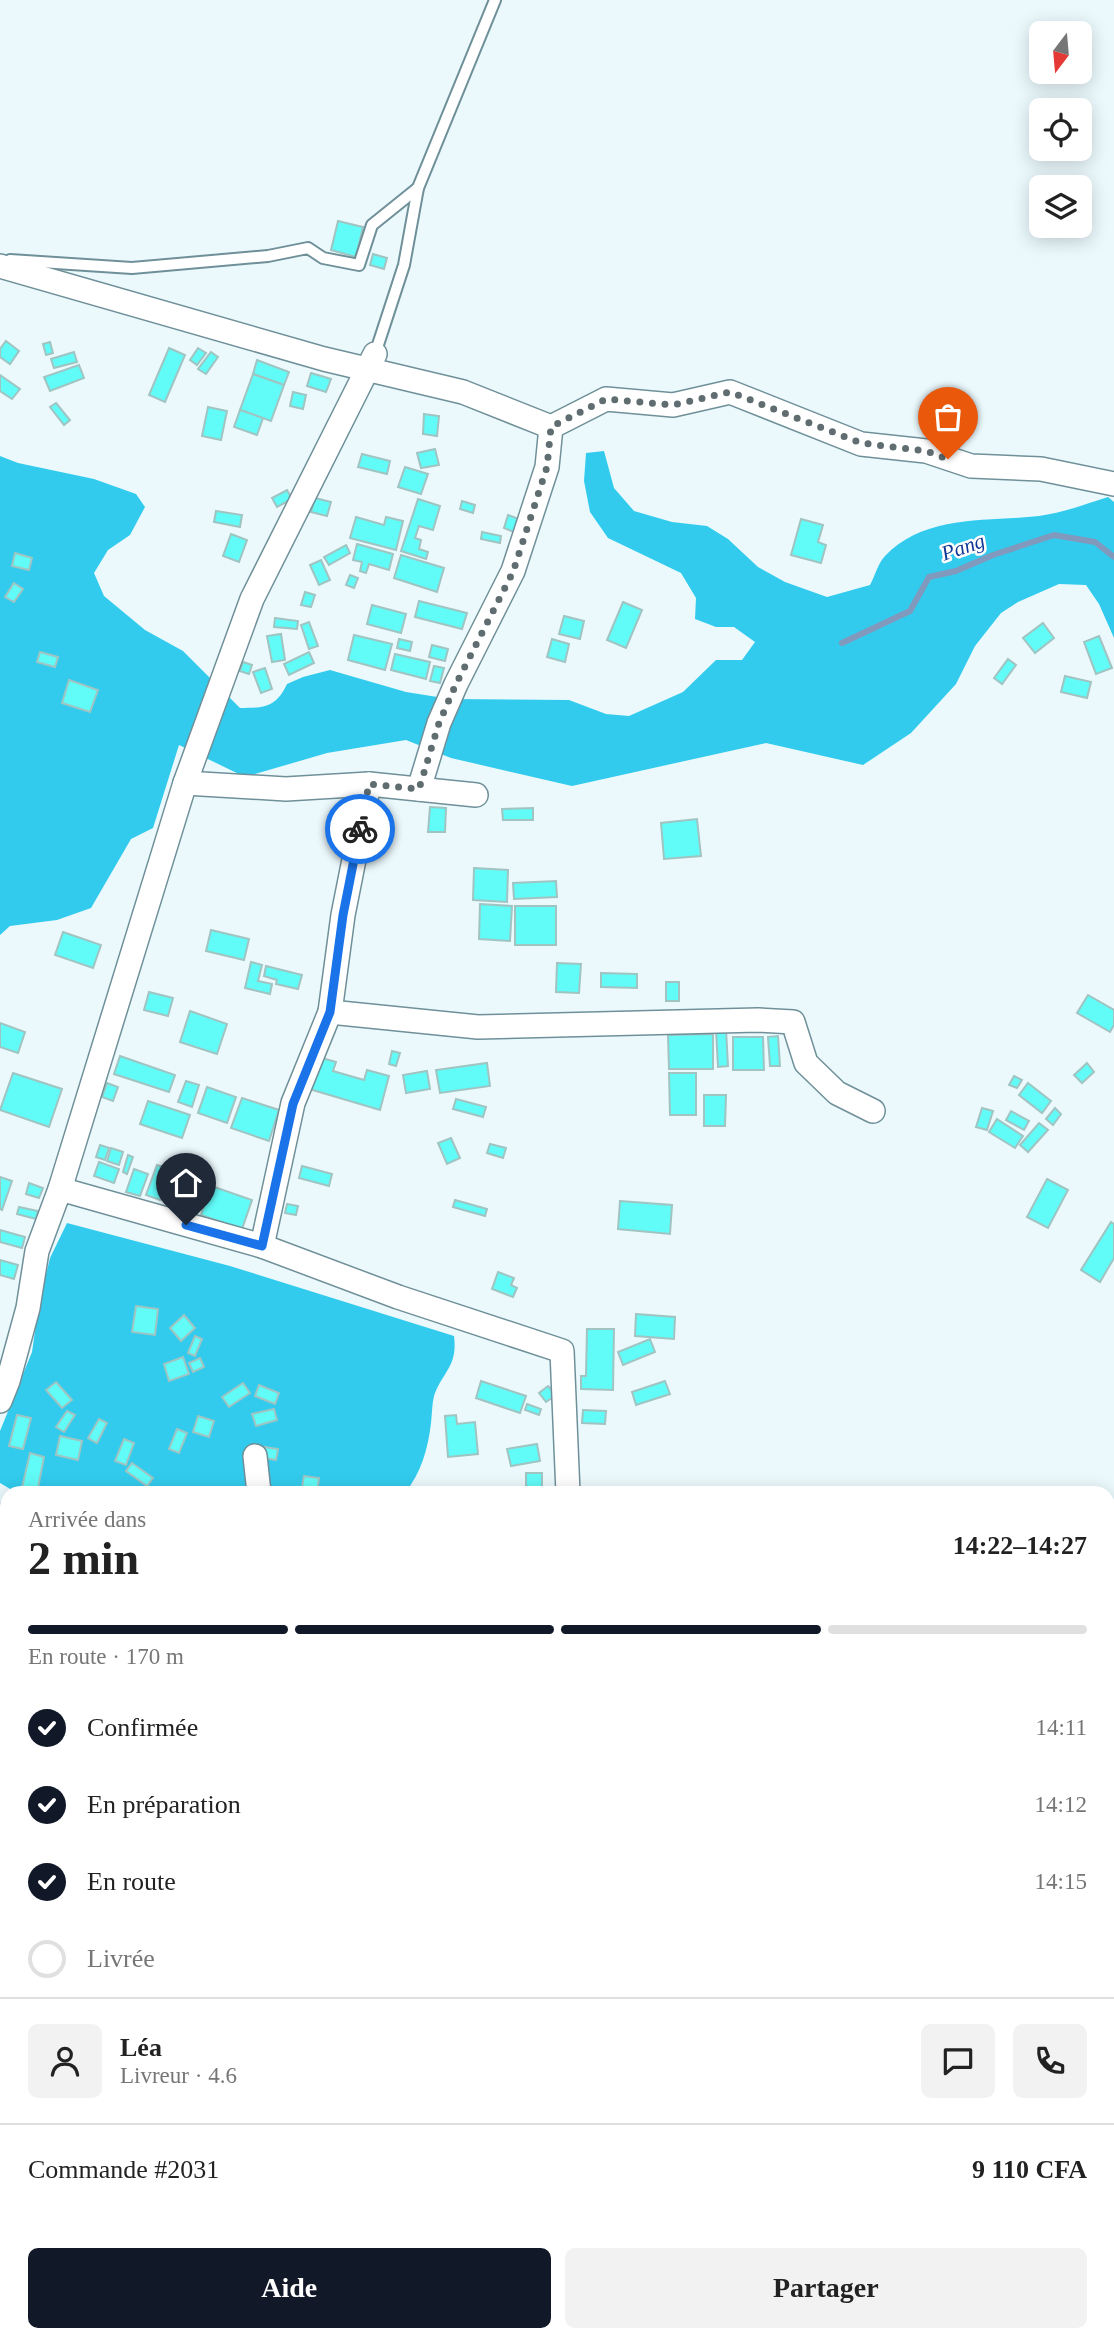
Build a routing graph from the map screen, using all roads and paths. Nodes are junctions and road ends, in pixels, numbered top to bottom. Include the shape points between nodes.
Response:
1 (495, 0) edge
2 (418, 188) junction
3 (0, 259) edge
4 (0, 266) edge
5 (372, 362) junction
6 (551, 427) junction
7 (1114, 484) edge
8 (185, 783) junction
9 (369, 784) junction
10 (419, 789) junction
11 (475, 795) dead end
12 (330, 1012) junction
13 (873, 1111) dead end
14 (60, 1189) junction
15 (262, 1246) junction
16 (0, 1401) edge
17 (255, 1456) dead end
18 (258, 1486) edge
19 (568, 1486) edge

1 - 2 lane
2 - 3 lane via 372,225 359,265 323,258 308,248 132,268
2 - 5 lane via 404,265
4 - 5 street
5 - 6 street
5 - 8 street via 252,599
6 - 7 street via 606,399 673,405 730,392 861,443 926,451 971,466 1041,469
6 - 10 street via 547,467 513,572 439,723
8 - 9 street via 286,789
8 - 14 street
9 - 10 street
9 - 12 street via 343,915
10 - 11 street
12 - 13 street via 478,1027 793,1022 806,1063 837,1093
12 - 15 street via 293,1104
14 - 15 street
14 - 16 street via 37,1251 28,1308
15 - 19 street via 562,1351
17 - 18 street

